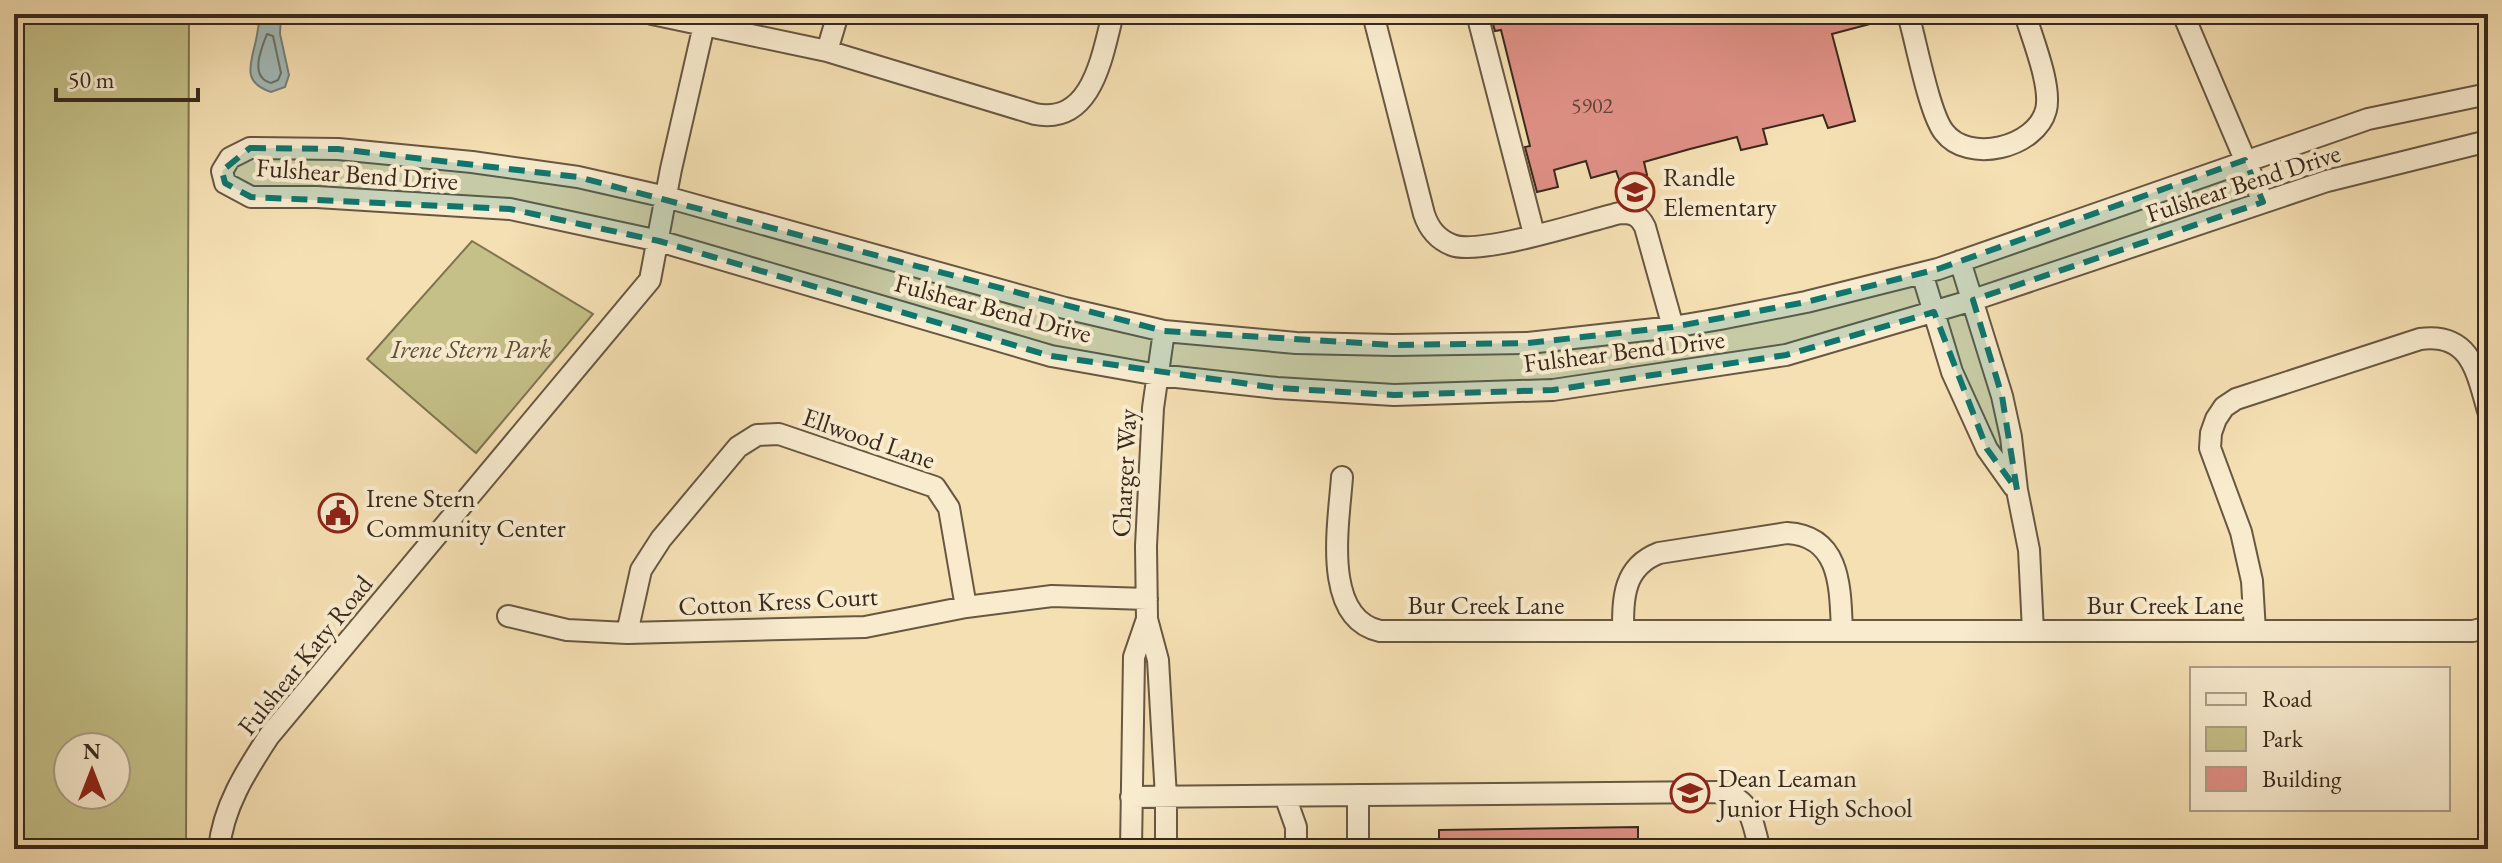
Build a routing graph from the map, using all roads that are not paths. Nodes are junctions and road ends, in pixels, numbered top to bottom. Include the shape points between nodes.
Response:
1 (652, 14) edge
2 (838, 14) edge
3 (1113, 14) edge
4 (1373, 14) edge
5 (1477, 14) edge
6 (1908, 14) edge
7 (2025, 14) edge
8 (2183, 14) edge
9 (704, 25) junction
10 (827, 51) junction
11 (2488, 94) edge
12 (2488, 141) edge
13 (2245, 160) junction
14 (666, 197) junction
15 (2263, 202) junction
16 (1534, 234) junction
17 (659, 241) junction
18 (1960, 261) junction
19 (1922, 273) junction
20 (1973, 300) junction
21 (1934, 312) junction
22 (1673, 327) junction
23 (1164, 331) junction
24 (1158, 375) junction
25 (2488, 411) edge
26 (1342, 477) dead end
27 (2017, 490) junction
28 (966, 607) junction
29 (1147, 609) junction
30 (508, 616) dead end
31 (2488, 627) edge
32 (1623, 631) junction
33 (1842, 631) junction
34 (2033, 631) junction
35 (2255, 631) junction
36 (627, 633) junction
37 (1358, 795) junction
38 (1285, 796) junction
39 (1131, 797) junction
40 (1166, 797) junction
41 (219, 849) edge
42 (1131, 849) edge
43 (1166, 849) edge
44 (1296, 849) edge
45 (1358, 849) edge
46 (1760, 849) edge

1 - 9 street
2 - 10 street
3 - 10 street via 1094,82 1085,97 1058,115 1035,114
4 - 16 street via 1429,228 1453,246 1468,248
5 - 16 street
6 - 7 street via 1938,122 1953,142 1976,149 2029,135 2043,119 2043,79
8 - 13 street
9 - 10 street
9 - 14 street, Fulshear Katy Road
11 - 13 street, Fulshear Bend Drive via 2368,119
12 - 15 street, Fulshear Bend Drive
13 - 15 street
13 - 18 street, Fulshear Bend Drive
14 - 17 street, Fulshear Katy Road
14 - 17 street, Fulshear Bend Drive via 578,177 338,149 250,148 230,158 222,171 225,183 251,197 510,209
14 - 23 street, Fulshear Bend Drive
15 - 20 street, Fulshear Bend Drive
16 - 22 street via 1620,213 1640,217
17 - 24 street, Fulshear Bend Drive via 1051,356
17 - 41 street, Fulshear Katy Road via 650,280 269,736 227,811
18 - 19 street, Fulshear Bend Drive
18 - 20 street
19 - 21 street
19 - 22 street, Fulshear Bend Drive
20 - 21 street, Fulshear Bend Drive
20 - 27 street via 2002,396
21 - 24 street, Fulshear Bend Drive via 1786,355 1553,390 1394,395
21 - 27 street via 1952,372 1987,449
22 - 23 street, Fulshear Bend Drive via 1528,343 1394,345
23 - 24 street, Charger Way
24 - 29 street, Charger Way
25 - 35 street via 2477,370 2461,348 2445,340 2420,339 2236,399 2219,413 2210,448 2241,532 2252,581
26 - 32 street, Bur Creek Lane via 1340,587 1354,617 1366,626 1380,631
27 - 34 street via 2029,550
28 - 29 street, Cotton Kress Court via 1052,596
28 - 36 street, Cotton Kress Court via 865,627
28 - 36 street, Ellwood Lane via 949,508 935,487 779,434 757,435 738,447 661,539 641,570
29 - 39 street, Charger Way via 1134,657
29 - 40 street, Charger Way via 1158,660
30 - 36 street, Cotton Kress Court via 567,630
31 - 35 street, Bur Creek Lane
32 - 33 street, Bur Creek Lane
32 - 33 street via 1625,586 1646,559 1787,533 1820,544 1832,560
33 - 34 street, Bur Creek Lane
34 - 35 street, Bur Creek Lane
37 - 38 street
37 - 45 street
37 - 46 street via 1719,792 1742,801 1749,810
38 - 40 street
38 - 44 street via 1296,827
39 - 40 street
39 - 42 street, Charger Way
40 - 43 street, Charger Way

